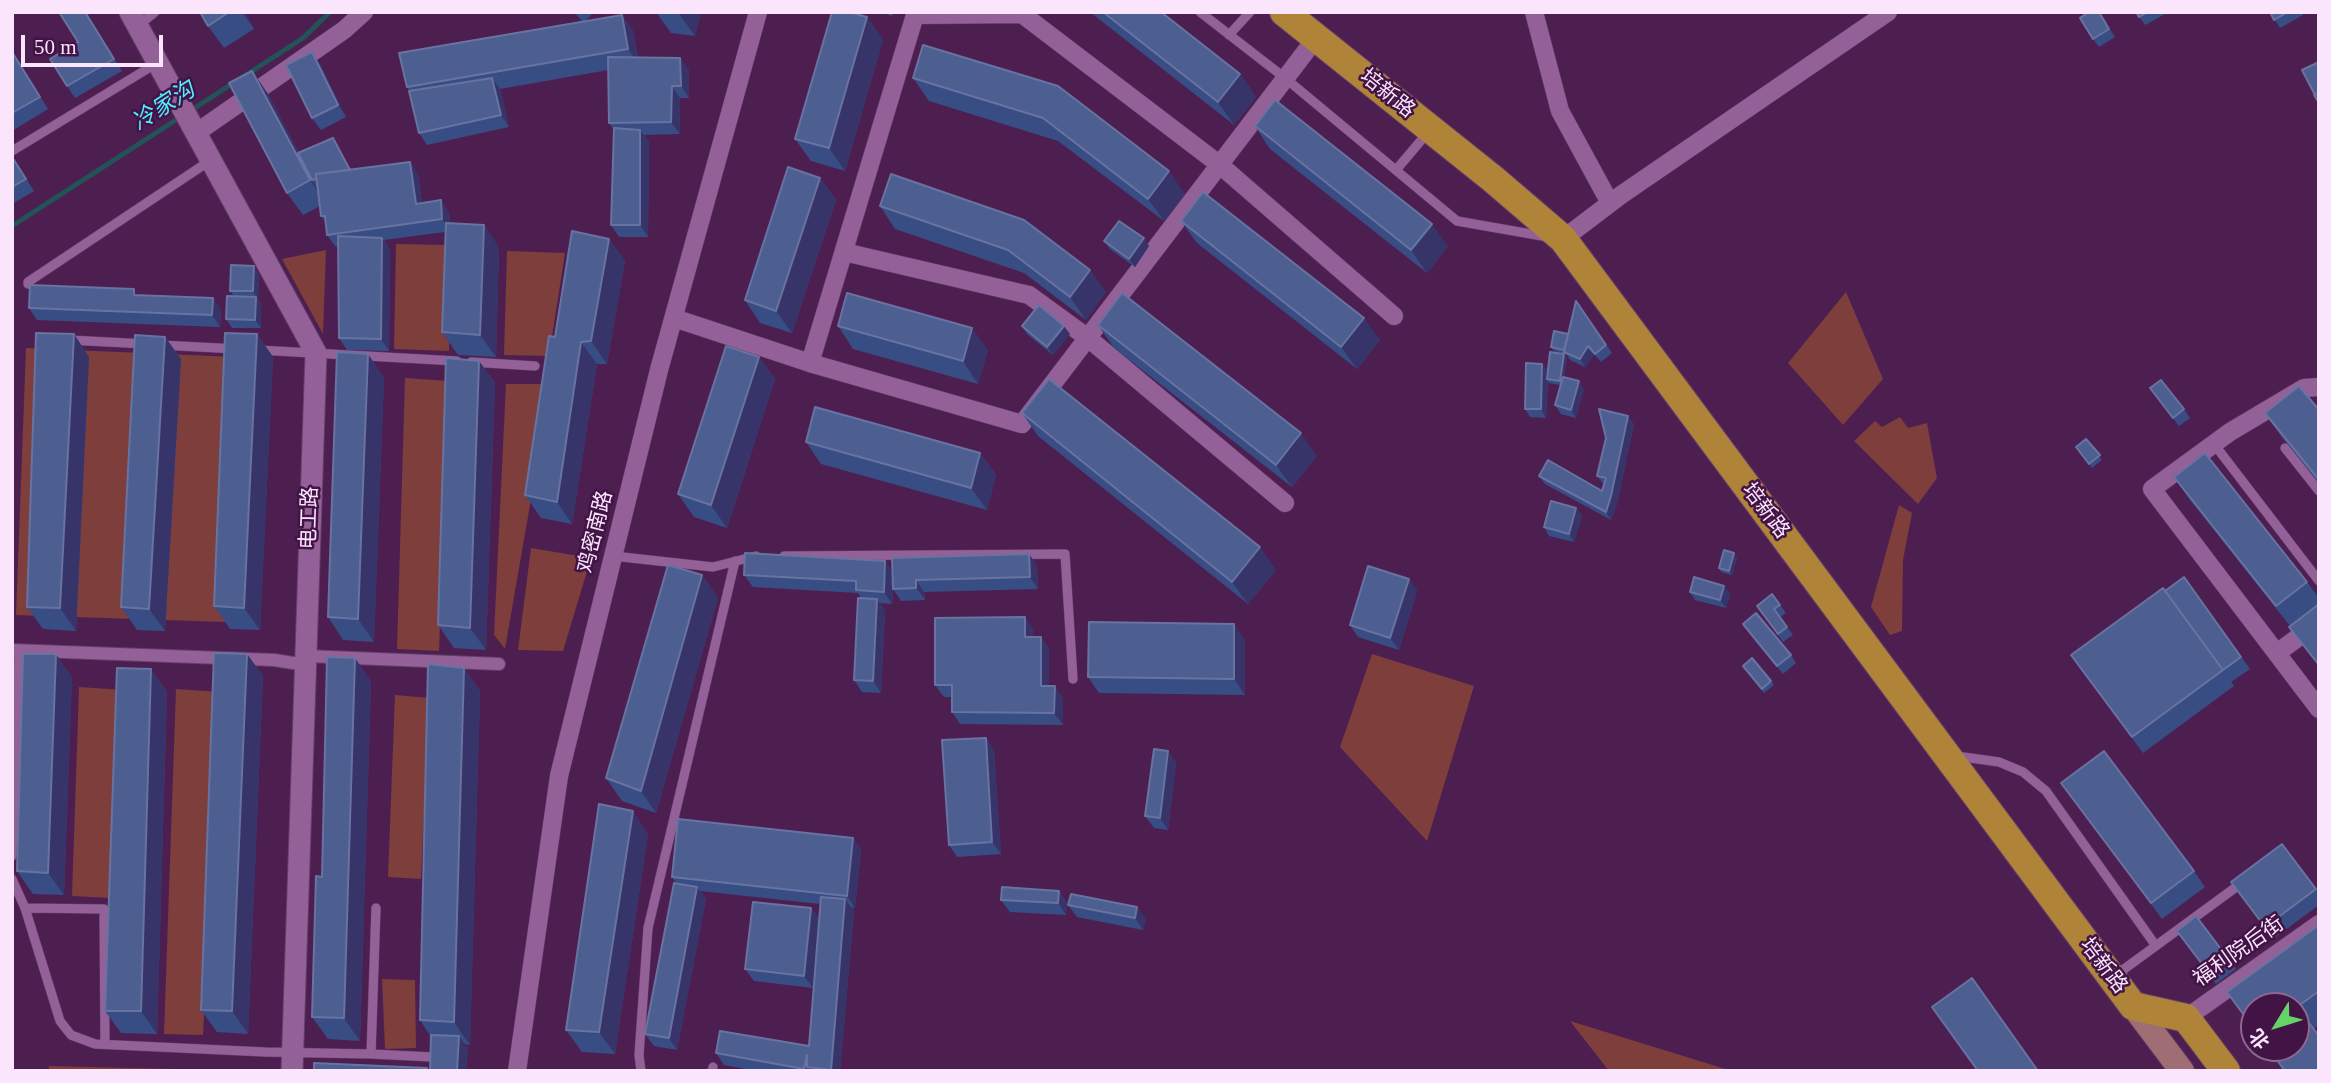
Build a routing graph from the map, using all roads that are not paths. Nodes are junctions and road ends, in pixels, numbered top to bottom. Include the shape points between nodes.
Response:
1 (155, 12) edge
2 (364, 12) edge
3 (758, 12) edge
4 (1200, 12) edge
5 (1250, 12) edge
6 (1284, 12) edge
7 (1534, 12) edge
8 (1888, 12) edge
9 (1022, 13) edge
10 (134, 19) edge
11 (1230, 35) junction
12 (1316, 38) junction
13 (158, 63) junction
14 (1286, 78) junction
15 (1431, 129) junction
16 (196, 133) junction
17 (12, 151) edge
18 (211, 160) junction
19 (1220, 164) junction
20 (1396, 170) junction
21 (1610, 203) junction
22 (1563, 239) junction
23 (844, 252) junction
24 (28, 284) edge
25 (1394, 316) dead end
26 (674, 317) junction
27 (1088, 338) junction
28 (63, 340) edge
29 (316, 353) junction
30 (810, 363) junction
31 (535, 366) dead end
32 (2319, 387) edge
33 (2214, 444) junction
34 (2285, 448) edge
35 (2319, 491) edge
36 (1285, 503) dead end
37 (613, 556) junction
38 (764, 556) edge
39 (777, 556) edge
40 (735, 561) junction
41 (2319, 581) edge
42 (2319, 622) edge
43 (16, 650) edge
44 (2277, 653) junction
45 (306, 661) junction
46 (499, 664) dead end
47 (1073, 679) dead end
48 (2319, 709) edge
49 (1945, 755) junction
50 (12, 856) edge
51 (2250, 876) edge
52 (12, 879) edge
53 (25, 908) junction
54 (376, 908) dead end
55 (2319, 924) edge
56 (2156, 946) junction
57 (2112, 978) junction
58 (2133, 1006) junction
59 (2186, 1018) junction
60 (105, 1044) junction
61 (371, 1054) junction
62 (432, 1057) edge
63 (292, 1062) edge
64 (517, 1071) edge
65 (641, 1071) edge
66 (2182, 1071) edge
67 (2226, 1071) edge

1 - 10 lane
2 - 16 street
3 - 26 street, 鸡密南路
4 - 11 lane
5 - 11 lane
6 - 12 highway, 培新路
7 - 21 street via 1560,111
8 - 21 street
9 - 19 street
9 - 23 street via 915,15
10 - 13 street
11 - 14 lane
12 - 14 street
12 - 15 highway, 培新路
13 - 16 street
13 - 17 lane
14 - 19 street
14 - 20 lane
15 - 20 lane
15 - 22 highway, 培新路
16 - 18 street
18 - 24 lane
18 - 29 street
19 - 25 street
19 - 27 street
20 - 22 lane via 1457,221
21 - 22 street
22 - 49 highway, 培新路
23 - 27 street via 1029,295
23 - 30 street
26 - 30 street
26 - 37 street, 鸡密南路
27 - 30 street via 1022,424
27 - 36 street
28 - 29 lane
29 - 31 lane
29 - 45 street, 电工路
32 - 33 street via 2304,388
33 - 41 lane
33 - 44 street via 2152,489
34 - 35 lane
37 - 40 lane via 713,567
37 - 64 street, 鸡密南路 via 559,776
38 - 40 lane
39 - 47 lane via 1065,555
40 - 65 lane via 648,928
42 - 44 street
43 - 45 street
43 - 50 lane
44 - 48 street
45 - 46 street
45 - 63 street, 电工路
49 - 56 lane via 1999,762 2023,772 2046,791
49 - 57 highway, 培新路
51 - 56 lane
52 - 53 lane
53 - 60 lane via 60,1021 71,1035
53 - 60 lane via 104,909
54 - 61 lane
55 - 59 street, 福利院后街
56 - 57 lane
57 - 58 highway, 培新路
58 - 59 highway
58 - 66 main road, 培新路
59 - 67 highway
60 - 63 lane
61 - 62 lane
61 - 63 lane

